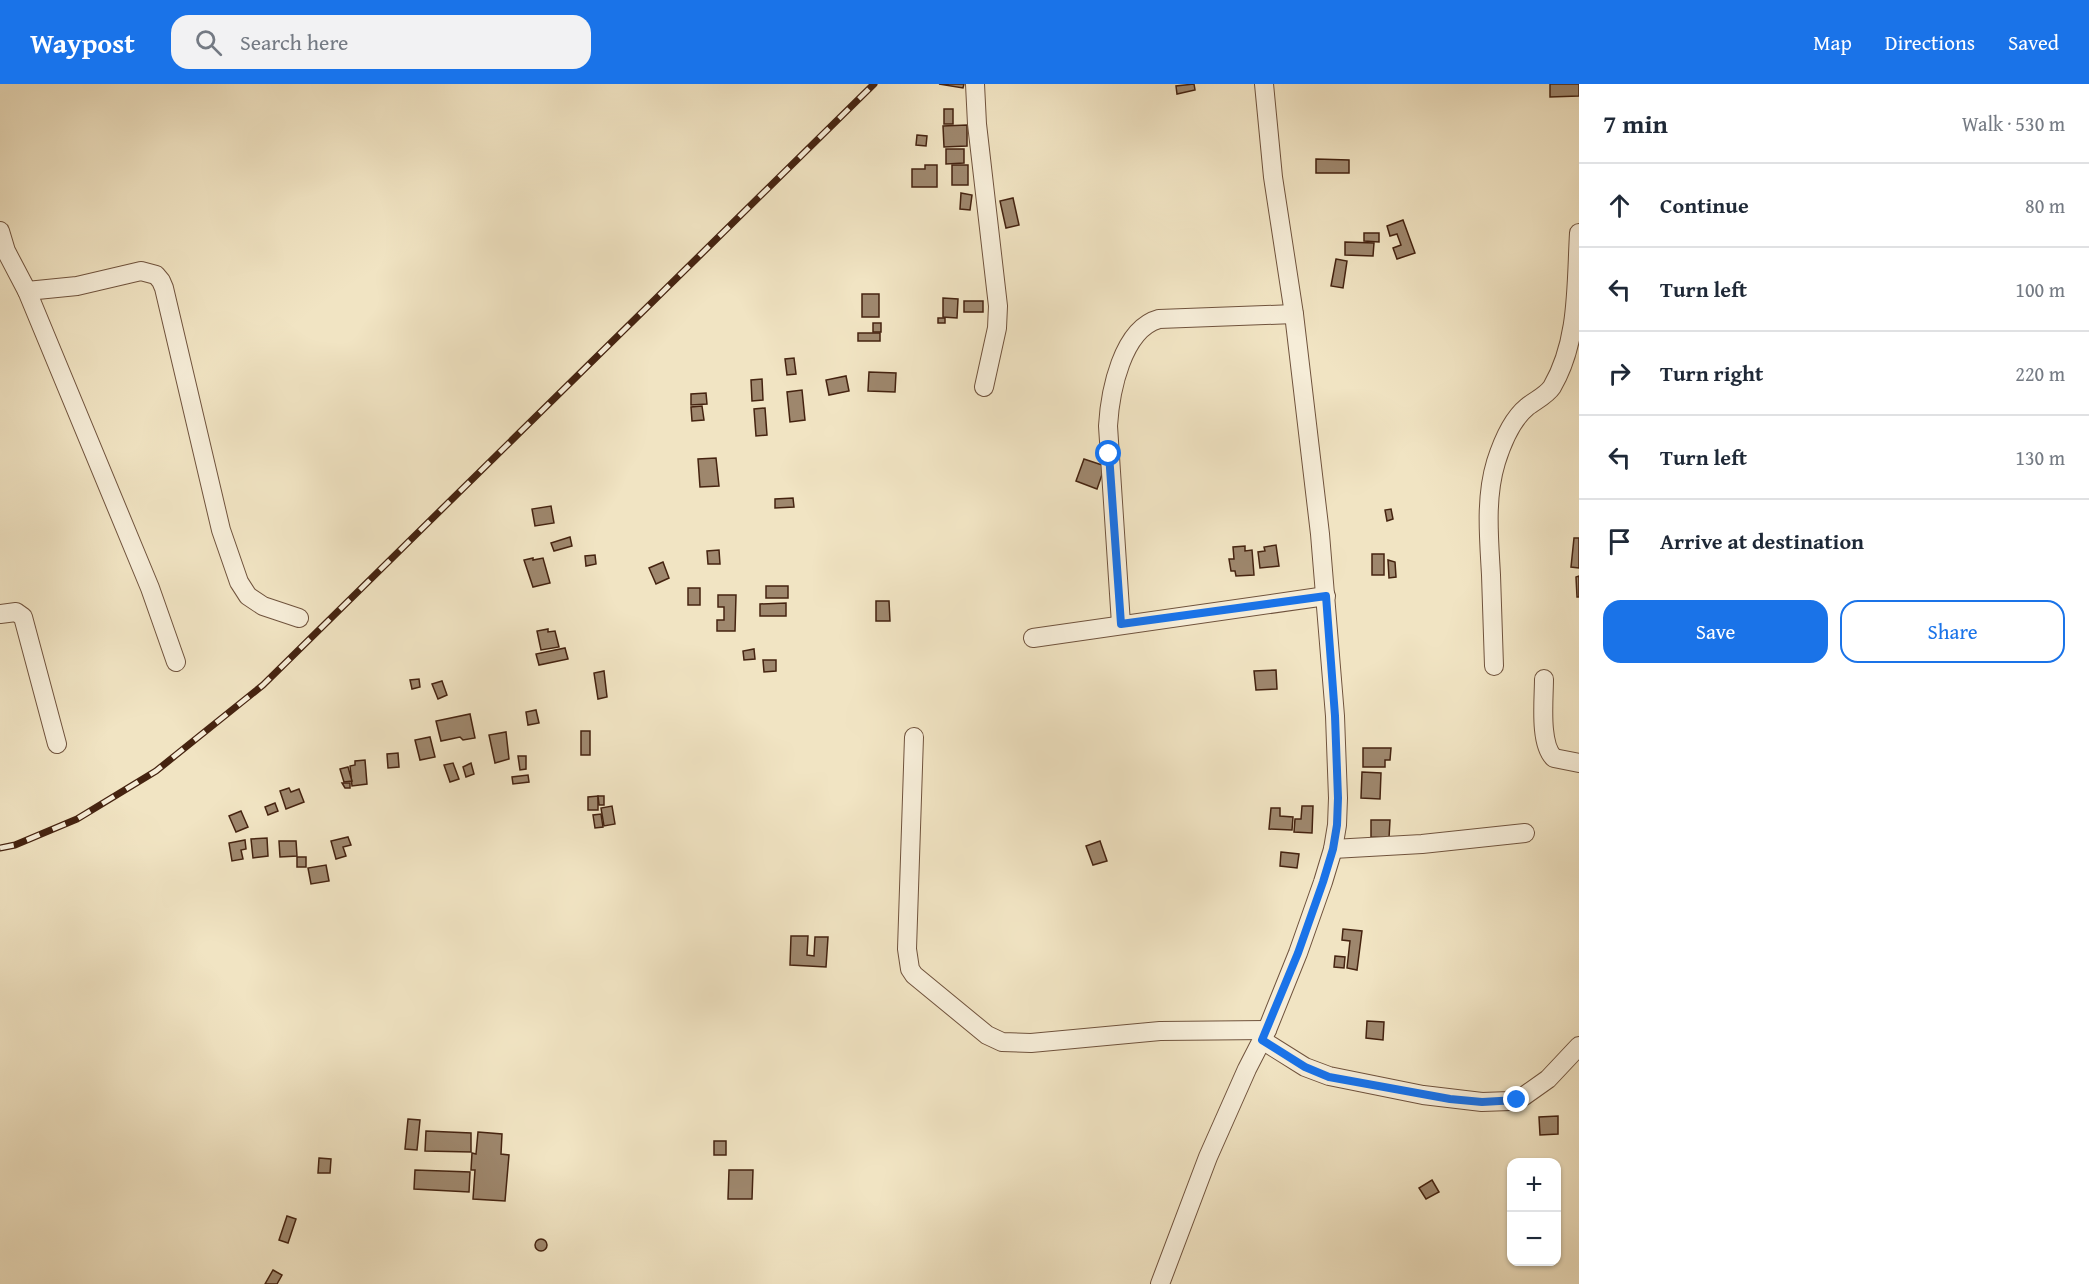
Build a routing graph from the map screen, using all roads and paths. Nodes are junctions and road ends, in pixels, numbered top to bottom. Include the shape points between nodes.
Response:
1 (975, 84) edge
2 (1264, 84) edge
3 (0, 231) edge
4 (1579, 233) edge
5 (27, 291) junction
6 (1294, 314) junction
7 (984, 387) dead end
8 (1326, 596) junction
9 (0, 614) edge
10 (299, 618) dead end
11 (1121, 624) junction
12 (1034, 638) dead end
13 (176, 662) dead end
14 (1494, 666) dead end
15 (1544, 678) dead end
16 (914, 737) dead end
17 (57, 744) dead end
18 (1579, 763) edge
19 (1525, 833) dead end
20 (1333, 849) junction
21 (1265, 1035) junction
22 (1579, 1046) edge
23 (1160, 1284) edge

1 - 7 street via 998,306
2 - 6 street
3 - 5 street
4 - 14 street via 1574,323 1566,357 1550,390 1516,418 1503,442 1491,487
5 - 10 street via 77,286 134,271 149,272 159,278 221,530 239,582 248,596 263,606
5 - 13 street via 150,588
6 - 8 street
6 - 11 street via 1159,319 1135,334 1111,394 1108,426
8 - 11 street
8 - 20 street via 1338,798
9 - 17 street via 16,612 23,617
11 - 12 street
15 - 18 street via 1545,737 1549,751 1554,758
16 - 21 street via 907,949 910,969 922,981 987,1035 1002,1042 1031,1043 1160,1031
19 - 20 street
20 - 21 street
21 - 22 street via 1305,1067 1329,1077 1482,1102 1524,1096 1548,1079
21 - 23 street via 1208,1157

